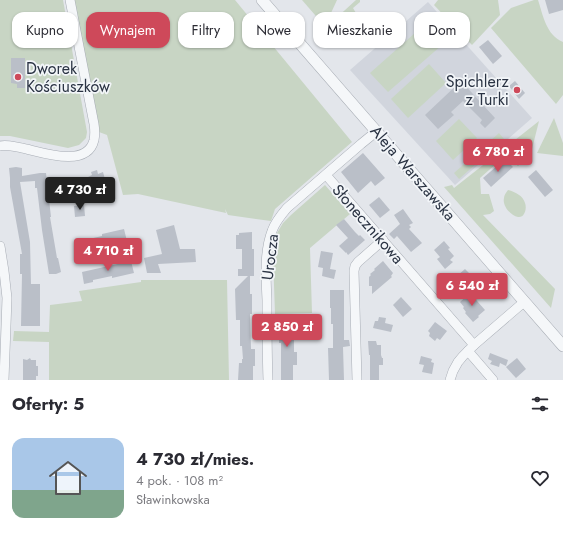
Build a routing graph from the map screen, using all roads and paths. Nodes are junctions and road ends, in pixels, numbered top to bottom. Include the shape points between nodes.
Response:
1 (70, 0) edge
2 (262, 0) edge
3 (377, 131) junction
4 (0, 146) edge
5 (326, 175) junction
6 (382, 240) junction
7 (0, 246) edge
8 (524, 302) junction
9 (563, 346) edge
10 (471, 348) junction
11 (4, 380) edge
12 (268, 380) edge
13 (357, 380) edge
14 (450, 380) edge
15 (493, 380) edge

1 - 4 street via 94,124 93,144 88,152 73,157 56,156 9,145
2 - 3 street, Aleja Warszawska
3 - 5 street, Urocza
3 - 8 street, Aleja Warszawska
5 - 6 street, Słonecznikowa
5 - 12 street, Urocza via 284,212 271,231 266,272
6 - 10 street, Słonecznikowa
6 - 13 street via 358,262 354,271
7 - 11 street via 7,298
8 - 9 street, Aleja Warszawska
8 - 10 street
10 - 14 street via 458,362
10 - 15 street, Słonecznikowa

